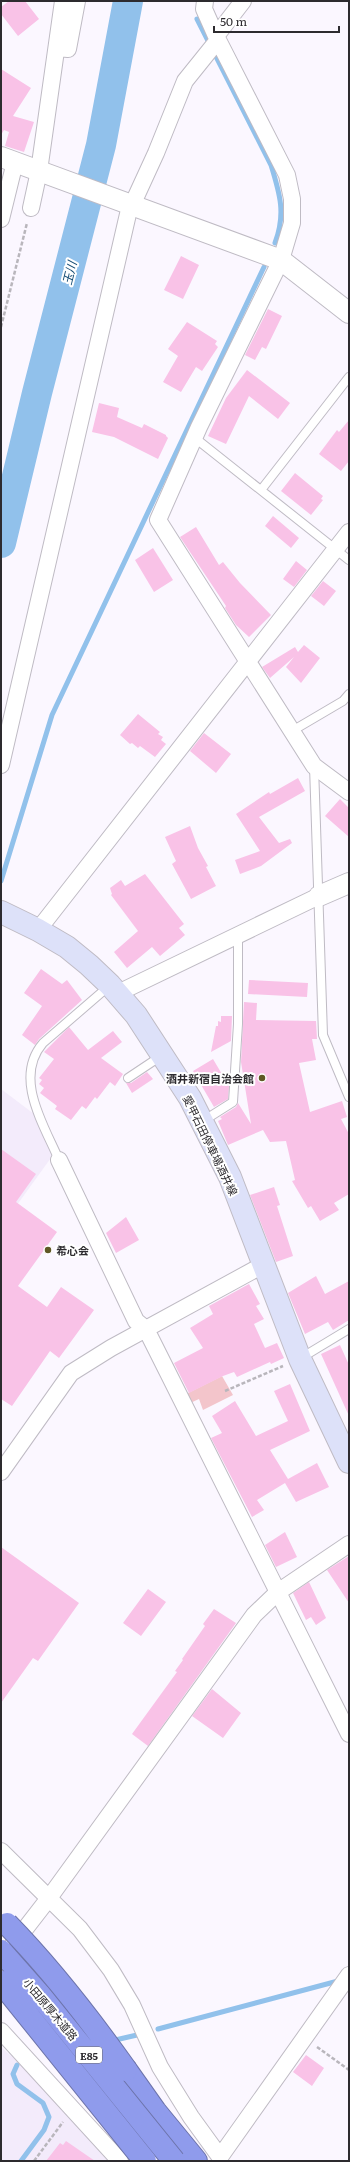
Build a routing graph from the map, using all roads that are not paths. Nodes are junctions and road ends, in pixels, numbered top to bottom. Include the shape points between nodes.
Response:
1 (63, 1) edge
2 (78, 1) edge
3 (205, 1) edge
4 (243, 1) edge
5 (214, 43) junction
6 (57, 48) junction
7 (8, 159) edge
8 (43, 172) junction
9 (127, 203) junction
10 (31, 208) road end
11 (1, 219) edge
12 (281, 260) junction
13 (349, 313) edge
14 (349, 377) edge
15 (195, 438) junction
16 (261, 490) junction
17 (349, 532) edge
18 (336, 549) junction
19 (349, 560) edge
20 (247, 660) junction
21 (349, 694) edge
22 (292, 731) junction
23 (1, 765) edge
24 (314, 766) junction
25 (349, 792) edge
26 (349, 883) edge
27 (319, 896) junction
28 (1, 912) edge
29 (38, 930) junction
30 (238, 936) junction
31 (114, 989) junction
32 (162, 1056) junction
33 (128, 1078) dead end
34 (349, 1097) edge
35 (203, 1122) junction
36 (59, 1160) joint
37 (263, 1265) junction
38 (146, 1329) junction
39 (349, 1329) edge
40 (300, 1358) junction
41 (6, 1453) edge
42 (348, 1458) edge
43 (1, 1472) edge
44 (349, 1544) edge
45 (278, 1592) junction
46 (349, 1734) edge
47 (1, 1851) edge
48 (49, 1898) junction
49 (4, 1922) edge
50 (1, 1951) edge
51 (1, 1960) edge
52 (349, 1976) edge
53 (1, 1982) edge
54 (1, 2031) edge
55 (120, 2161) edge
56 (145, 2161) edge
57 (174, 2161) edge
58 (196, 2161) edge

1 - 6 street
2 - 6 street via 68,49
3 - 5 street via 204,9
4 - 5 street
5 - 9 street via 185,81 156,153
5 - 12 street via 287,175 292,199 292,223
6 - 8 street
7 - 8 street
7 - 11 street
8 - 9 street
8 - 10 street
9 - 12 street
9 - 23 street via 128,214
12 - 13 street
12 - 15 street
14 - 16 lane
15 - 16 lane
15 - 20 street via 158,520
16 - 18 lane
17 - 18 street
18 - 19 lane
18 - 20 street
20 - 22 street
20 - 29 street
21 - 22 lane via 344,701
22 - 24 street
24 - 25 street
24 - 27 lane
26 - 27 street
27 - 30 street
27 - 34 lane via 323,1035
28 - 29 main road, 愛甲石田停車場酒井線
29 - 31 main road, 愛甲石田停車場酒井線 via 67,947
30 - 31 street
30 - 35 lane via 238,1024 233,1102
31 - 32 main road, 愛甲石田停車場酒井線 via 136,1015
31 - 36 lane via 43,1043 31,1066 34,1103
32 - 33 lane
32 - 35 main road, 愛甲石田停車場酒井線
35 - 37 main road, 愛甲石田停車場酒井線 via 230,1177
36 - 38 street via 136,1321
37 - 38 street
37 - 40 main road, 愛甲石田停車場酒井線
38 - 41 street via 71,1373
38 - 45 street
39 - 40 lane
40 - 42 main road, 愛甲石田停車場酒井線
41 - 43 street
44 - 45 street
45 - 46 street
45 - 48 street via 254,1615
47 - 48 street
48 - 51 street
48 - 52 street via 80,1930 111,1970 132,2005 160,2067 220,2157
49 - 58 highway, bridge via 73,1997 155,2111
50 - 57 highway, 小田原厚木道路 / E85, bridge via 40,1994
53 - 56 highway, 小田原厚木道路 / E85, bridge
54 - 55 street

